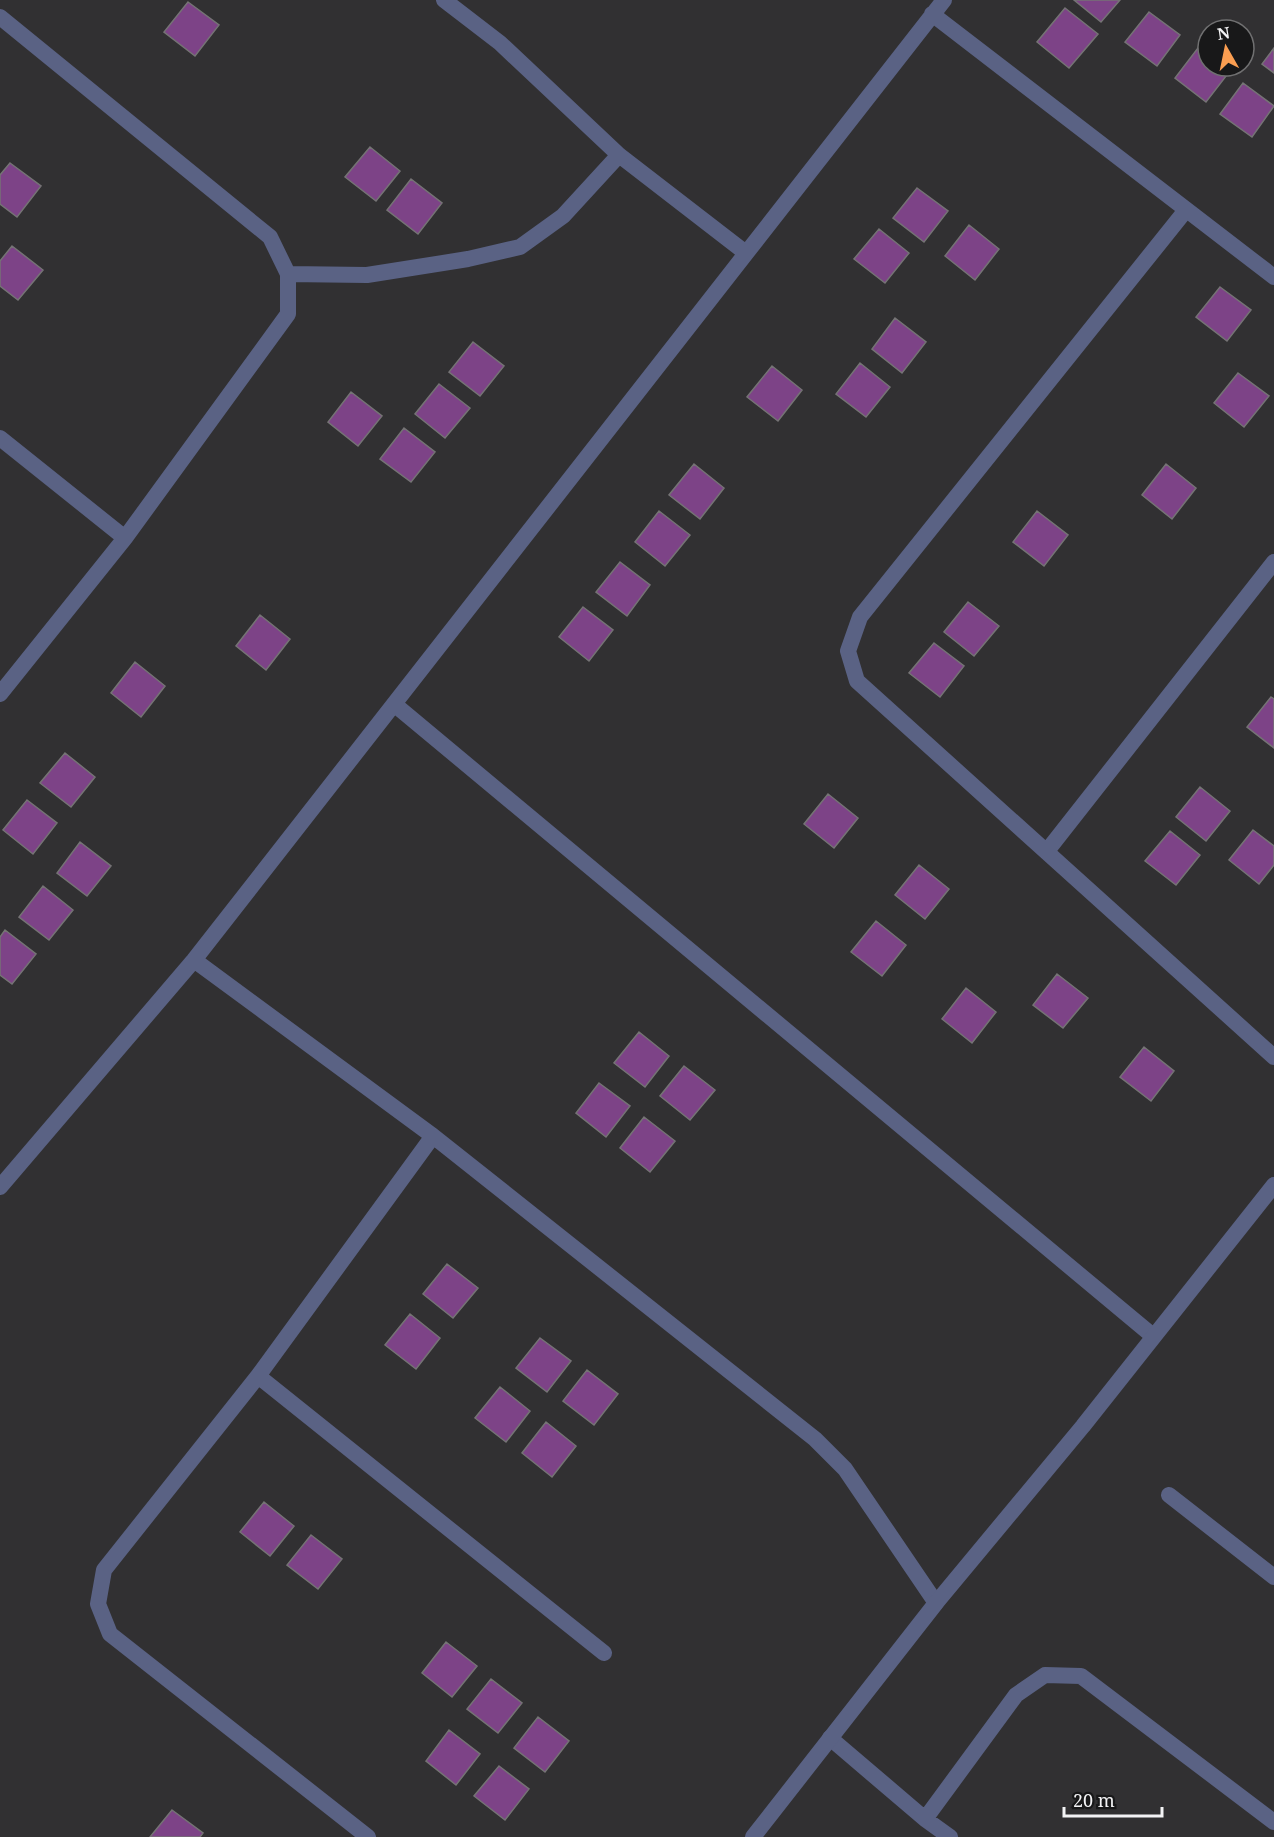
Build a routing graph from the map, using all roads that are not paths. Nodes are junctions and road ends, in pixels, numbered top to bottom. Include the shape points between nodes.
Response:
1 (444, 0) edge
2 (944, 0) edge
3 (932, 14) junction
4 (0, 17) edge
5 (619, 154) junction
6 (1186, 210) junction
7 (746, 253) junction
8 (288, 274) junction
9 (1274, 277) edge
10 (0, 438) edge
11 (124, 538) junction
12 (1274, 562) edge
13 (0, 694) edge
14 (394, 704) junction
15 (1047, 851) junction
16 (194, 960) junction
17 (1274, 1057) edge
18 (433, 1136) junction
19 (1274, 1185) edge
20 (0, 1187) edge
21 (1153, 1336) junction
22 (258, 1376) junction
23 (1169, 1495) dead end
24 (1274, 1577) edge
25 (936, 1603) junction
26 (604, 1653) dead end
27 (830, 1738) junction
28 (925, 1819) junction
29 (1274, 1822) edge
30 (368, 1837) edge
31 (753, 1837) edge
32 (950, 1837) edge

1 - 5 street via 500,43
2 - 3 street
3 - 6 street
3 - 7 street
4 - 8 street via 270,237
5 - 7 street
5 - 8 street via 563,216 520,247 367,275
6 - 9 street
6 - 15 street via 860,617 848,651 857,681
7 - 14 street
8 - 11 street via 288,314
10 - 11 street
11 - 13 street
12 - 15 street
14 - 16 street
14 - 21 street
15 - 17 street
16 - 18 street
16 - 20 street
18 - 22 street
18 - 25 street via 815,1439 845,1469
19 - 21 street
21 - 25 street
22 - 26 street
22 - 30 street via 104,1570 98,1604 110,1634
23 - 24 street
25 - 27 street
27 - 28 street
27 - 31 street
28 - 29 street via 1016,1695 1045,1675 1081,1676
28 - 32 street

